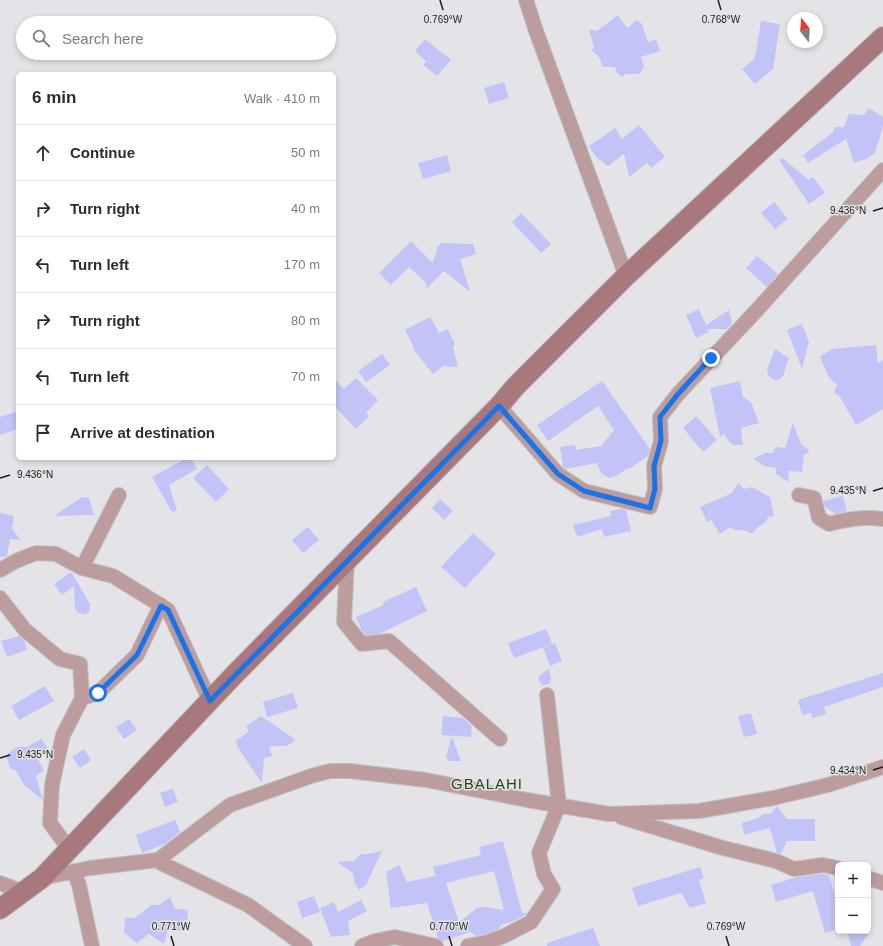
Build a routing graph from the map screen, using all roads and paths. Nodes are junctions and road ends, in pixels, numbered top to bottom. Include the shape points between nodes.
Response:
1 (526, 0) edge
2 (883, 37) edge
3 (883, 170) edge
4 (626, 276) junction
5 (499, 406) junction
6 (119, 495) dead end
7 (799, 495) dead end
8 (883, 519) edge
9 (347, 560) junction
10 (82, 568) junction
11 (0, 570) edge
12 (0, 598) edge
13 (161, 606) junction
14 (547, 695) dead end
15 (82, 698) junction
16 (210, 701) junction
17 (500, 739) dead end
18 (883, 767) edge
19 (559, 805) junction
20 (609, 814) junction
21 (69, 850) junction
22 (158, 860) junction
23 (835, 867) edge
24 (74, 871) junction
25 (42, 878) junction
26 (871, 879) edge
27 (0, 883) edge
28 (883, 883) edge
29 (24, 892) junction
30 (0, 909) edge
31 (92, 946) edge
32 (305, 946) edge
33 (362, 946) edge
34 (436, 946) edge
35 (468, 946) edge

1 - 4 street
2 - 4 street
3 - 5 street via 758,310 678,394 660,417 661,441 654,466 655,489 650,508 584,491 558,474
4 - 5 street
5 - 9 street
6 - 10 street
7 - 8 street via 814,498 819,518 829,524 869,517
9 - 16 street
9 - 17 street via 344,622 362,644 389,641
10 - 11 street via 56,554 36,554
10 - 13 street via 113,576
12 - 15 street via 25,630 60,658 80,664
13 - 15 street via 137,655 98,693
13 - 16 street via 168,610
14 - 19 street
15 - 21 street via 63,735 52,785 50,823
16 - 21 street
18 - 20 street via 772,798 699,811
19 - 20 street
19 - 22 street via 426,780 330,771 230,805
19 - 35 street via 539,854 544,874 553,888 531,922 504,936
20 - 23 street via 776,861 794,869 823,865
21 - 25 street
22 - 24 street
22 - 32 street via 248,905
24 - 25 street
24 - 31 street
25 - 29 street
26 - 28 street
27 - 29 street
29 - 30 street
33 - 34 street via 395,937

